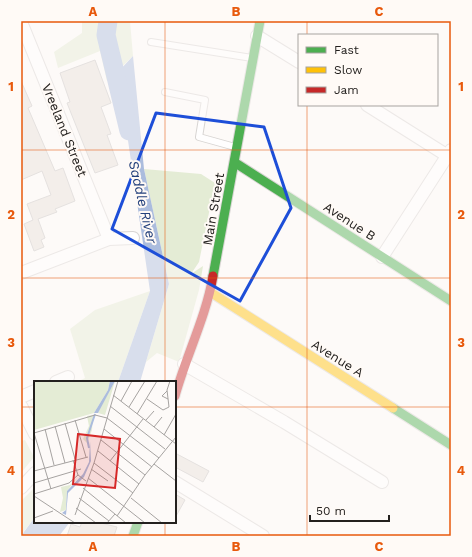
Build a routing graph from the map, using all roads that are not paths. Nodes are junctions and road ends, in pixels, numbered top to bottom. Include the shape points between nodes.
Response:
1 (260, 21) edge
2 (21, 22) edge
3 (257, 36) junction
4 (151, 42) dead end
5 (253, 58) junction
6 (298, 61) edge
7 (165, 92) dead end
8 (369, 106) edge
9 (237, 147) junction
10 (450, 155) edge
11 (234, 162) junction
12 (133, 238) dead end
13 (109, 239) junction
14 (382, 257) junction
15 (21, 273) edge
16 (210, 292) junction
17 (451, 301) edge
18 (184, 364) junction
19 (68, 377) dead end
20 (58, 381) edge
21 (34, 391) edge
22 (176, 392) edge
23 (21, 397) edge
24 (21, 406) edge
25 (34, 432) edge
26 (451, 445) edge
27 (34, 474) edge
28 (382, 482) dead end
29 (176, 483) edge
30 (21, 488) edge
31 (138, 523) edge
32 (133, 536) edge
33 (262, 536) edge

1 - 3 street, Main Street
2 - 13 street, Vreeland Street
3 - 5 street, Main Street
3 - 6 street
4 - 5 lane
5 - 9 street, Main Street
7 - 9 lane via 205,100 199,137
8 - 10 street
9 - 11 street, Main Street
10 - 14 street
11 - 14 street, Avenue B
11 - 16 street, Main Street
12 - 13 street
13 - 15 street
14 - 17 street, Avenue B
16 - 18 street, Main Street
16 - 26 street, Avenue A
18 - 22 street, Main Street
18 - 28 street
19 - 20 street
21 - 23 street
24 - 25 street
27 - 30 street
29 - 33 street
31 - 32 street

